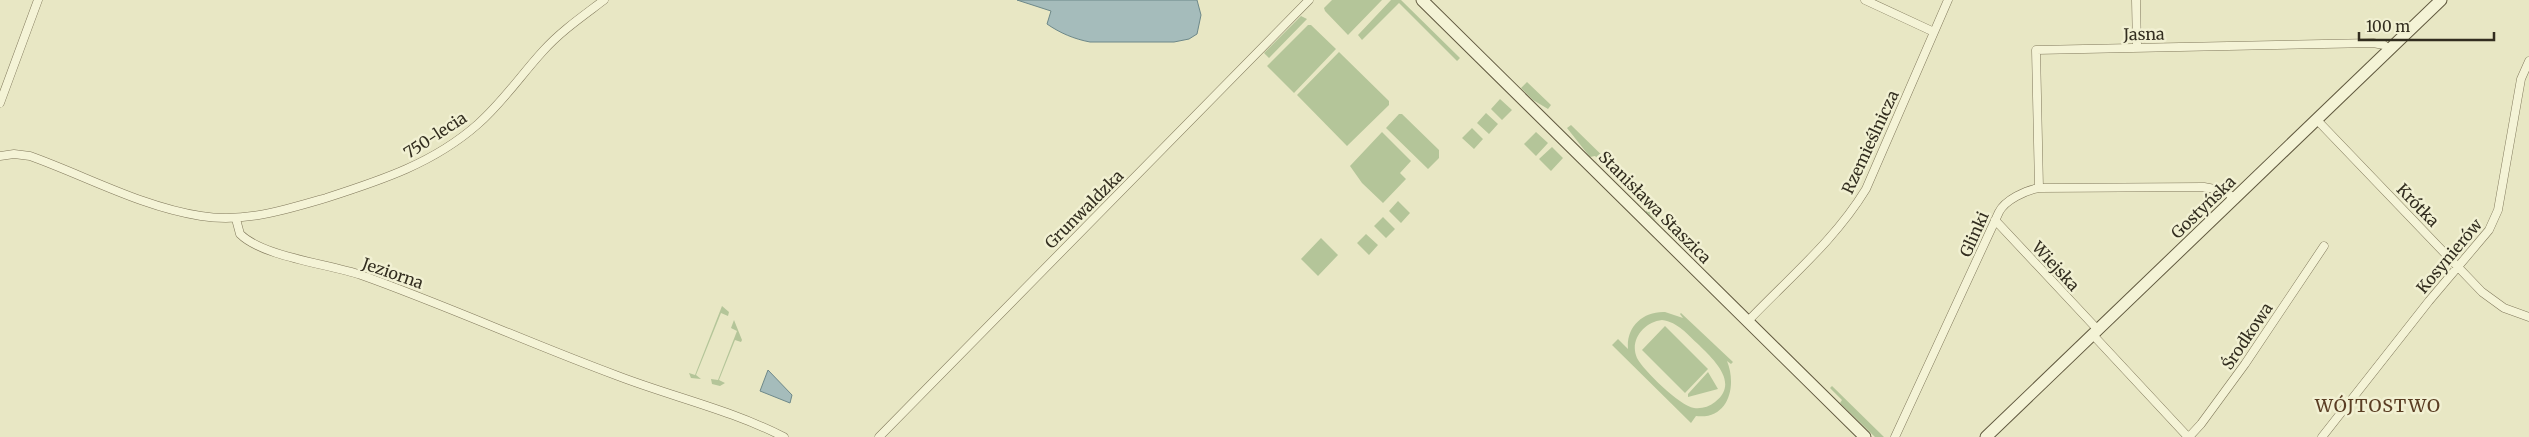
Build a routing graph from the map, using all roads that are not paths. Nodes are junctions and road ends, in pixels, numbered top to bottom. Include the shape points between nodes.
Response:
1 (38, 0) edge
2 (604, 0) edge
3 (1309, 0) edge
4 (1422, 0) edge
5 (1865, 0) edge
6 (1948, 0) edge
7 (2136, 0) edge
8 (2438, 1) edge
9 (1934, 32) junction
10 (2137, 48) junction
11 (2390, 50) junction
12 (2529, 62) edge
13 (0, 103) edge
14 (2317, 120) junction
15 (0, 155) edge
16 (2039, 188) junction
17 (2235, 199) junction
18 (236, 218) junction
19 (1995, 220) junction
20 (2324, 246) dead end
21 (2458, 267) junction
22 (2529, 317) edge
23 (1748, 320) junction
24 (2095, 332) junction
25 (784, 437) edge
26 (879, 437) edge
27 (1865, 437) edge
28 (1895, 437) edge
29 (1986, 437) edge
30 (2188, 437) edge
31 (2322, 437) edge

1 - 13 street
2 - 18 street, 750-lecia via 548,45 485,118 436,155 360,187 279,212
3 - 26 street, Grunwaldzka
4 - 23 street, Stanisława Staszica
5 - 9 street
6 - 9 street, Rzemieślnicza
7 - 10 street
8 - 11 street, Gostyńska
9 - 23 street, Rzemieślnicza via 1866,189 1853,211
10 - 11 street, Jasna via 2373,43
10 - 16 street, Jasna via 2036,50
11 - 14 street, Gostyńska
12 - 21 street, Kosynierów via 2521,79 2496,216 2489,230
14 - 17 street, Gostyńska
14 - 21 street, Krótka
15 - 18 street via 30,156 179,212
16 - 17 street, Glinki via 2204,187 2225,191
16 - 19 street, Glinki via 2004,205
17 - 24 street, Gostyńska
18 - 25 street, Jeziorna via 240,234 260,247 358,274 405,291 609,373 737,415
19 - 24 street, Wiejska
19 - 28 street, Glinki
20 - 30 street, Środkowa via 2245,364
21 - 22 street, Krótka via 2496,303
21 - 31 street, Kosynierów
23 - 27 street, Stanisława Staszica
24 - 29 street, Gostyńska
24 - 30 street, Wiejska

